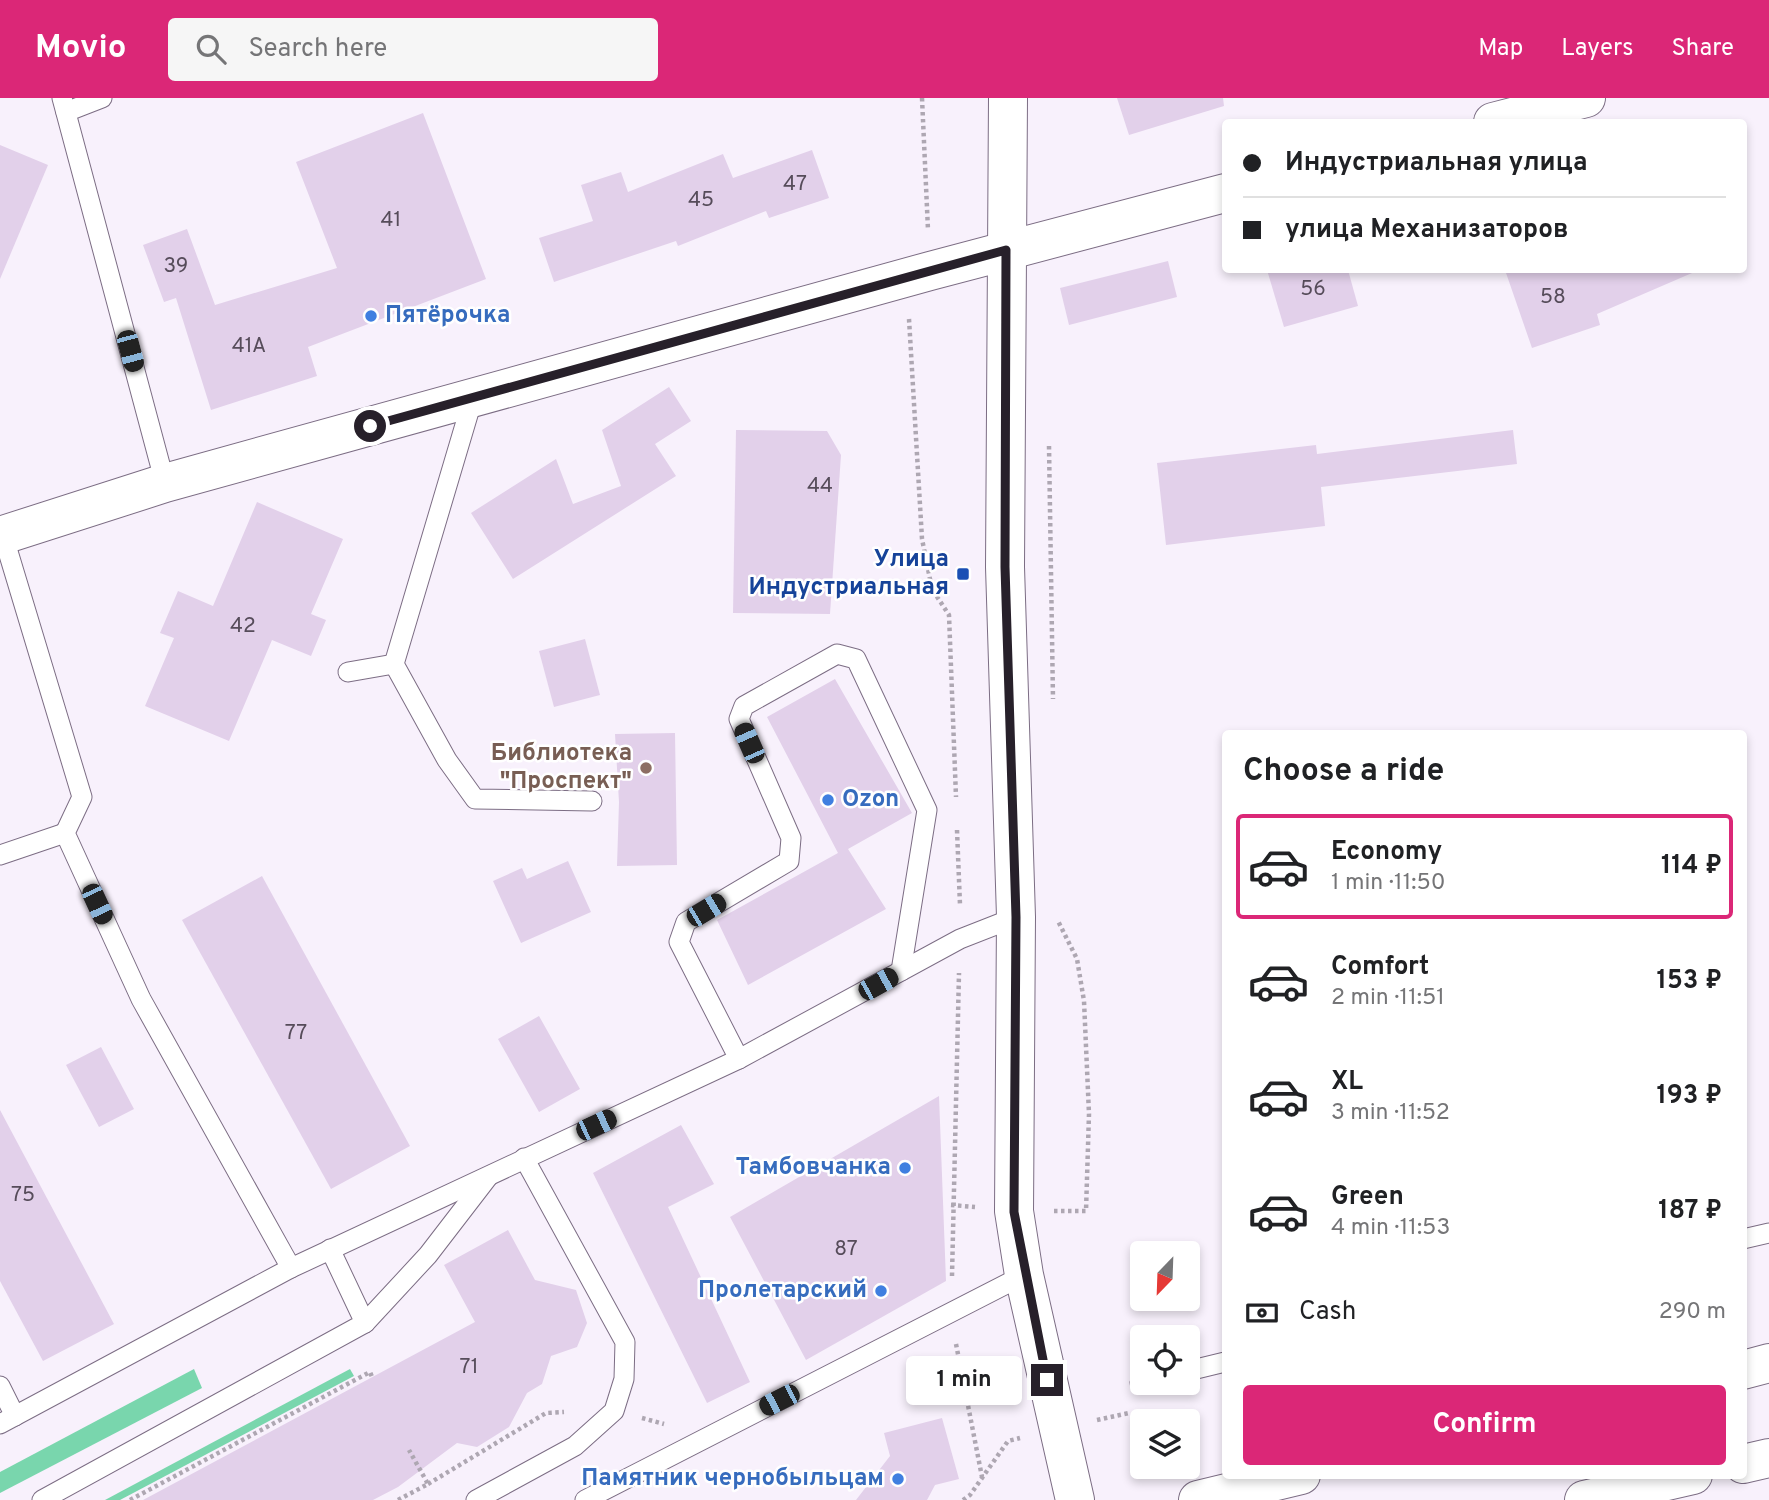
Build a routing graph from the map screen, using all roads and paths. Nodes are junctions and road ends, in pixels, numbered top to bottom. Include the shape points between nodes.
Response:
1 (102, 98) edge
2 (922, 98) edge
3 (1008, 98) edge
4 (1586, 98) edge
5 (64, 105) edge
6 (1505, 119) edge
7 (1222, 194) edge
8 (1006, 250) junction
9 (930, 271) junction
10 (473, 398) junction
11 (164, 483) junction
12 (2, 536) edge
13 (394, 664) junction
14 (348, 672) dead end
15 (592, 801) dead end
16 (65, 833) junction
17 (0, 855) edge
18 (1016, 917) junction
19 (901, 971) junction
20 (739, 1059) junction
21 (524, 1158) junction
22 (491, 1174) junction
23 (951, 1205) dead end
24 (1769, 1233) edge
25 (1747, 1238) edge
26 (330, 1249) junction
27 (291, 1268) junction
28 (1024, 1275) junction
29 (952, 1282) dead end
30 (365, 1323) junction
31 (1222, 1363) edge
32 (1769, 1363) edge
33 (1200, 1368) edge
34 (1747, 1369) edge
35 (372, 1377) dead end
36 (0, 1386) edge
37 (7, 1420) edge
38 (1008, 1441) dead end
39 (409, 1450) dead end
40 (1769, 1458) edge
41 (1747, 1463) edge
42 (1285, 1479) edge
43 (1676, 1479) edge
44 (43, 1500) edge
45 (130, 1500) edge
46 (398, 1500) edge
47 (476, 1500) edge
48 (585, 1500) edge
49 (963, 1500) edge
50 (1075, 1500) edge
51 (1198, 1500) edge
52 (1584, 1500) edge

1 - 5 lane
2 - 9 path
3 - 8 main road
4 - 6 main road
5 - 11 lane
7 - 8 main road
8 - 9 main road
8 - 18 main road via 1005,567
9 - 10 main road
10 - 11 main road
10 - 13 lane
11 - 12 main road
12 - 16 lane via 82,797
13 - 14 lane
13 - 15 lane via 447,760 475,799
16 - 17 lane
16 - 27 lane via 141,999
18 - 19 lane via 960,939
18 - 28 main road via 1014,1212
19 - 20 lane
19 - 20 lane via 926,810 856,659 838,654 744,706 739,719 791,838 789,861 685,922 679,942
20 - 21 lane
21 - 22 lane
21 - 47 lane via 625,1342 625,1379 614,1411 575,1446
22 - 26 lane
22 - 30 lane via 428,1255
23 - 29 path
24 - 25 lane
26 - 27 lane
26 - 30 lane
27 - 37 lane
28 - 48 lane
28 - 50 main road
30 - 44 lane
31 - 33 lane
32 - 34 main road
35 - 45 path via 370,1372
36 - 37 lane
38 - 49 path
39 - 46 path via 428,1485
40 - 41 main road
42 - 51 main road
43 - 52 main road

